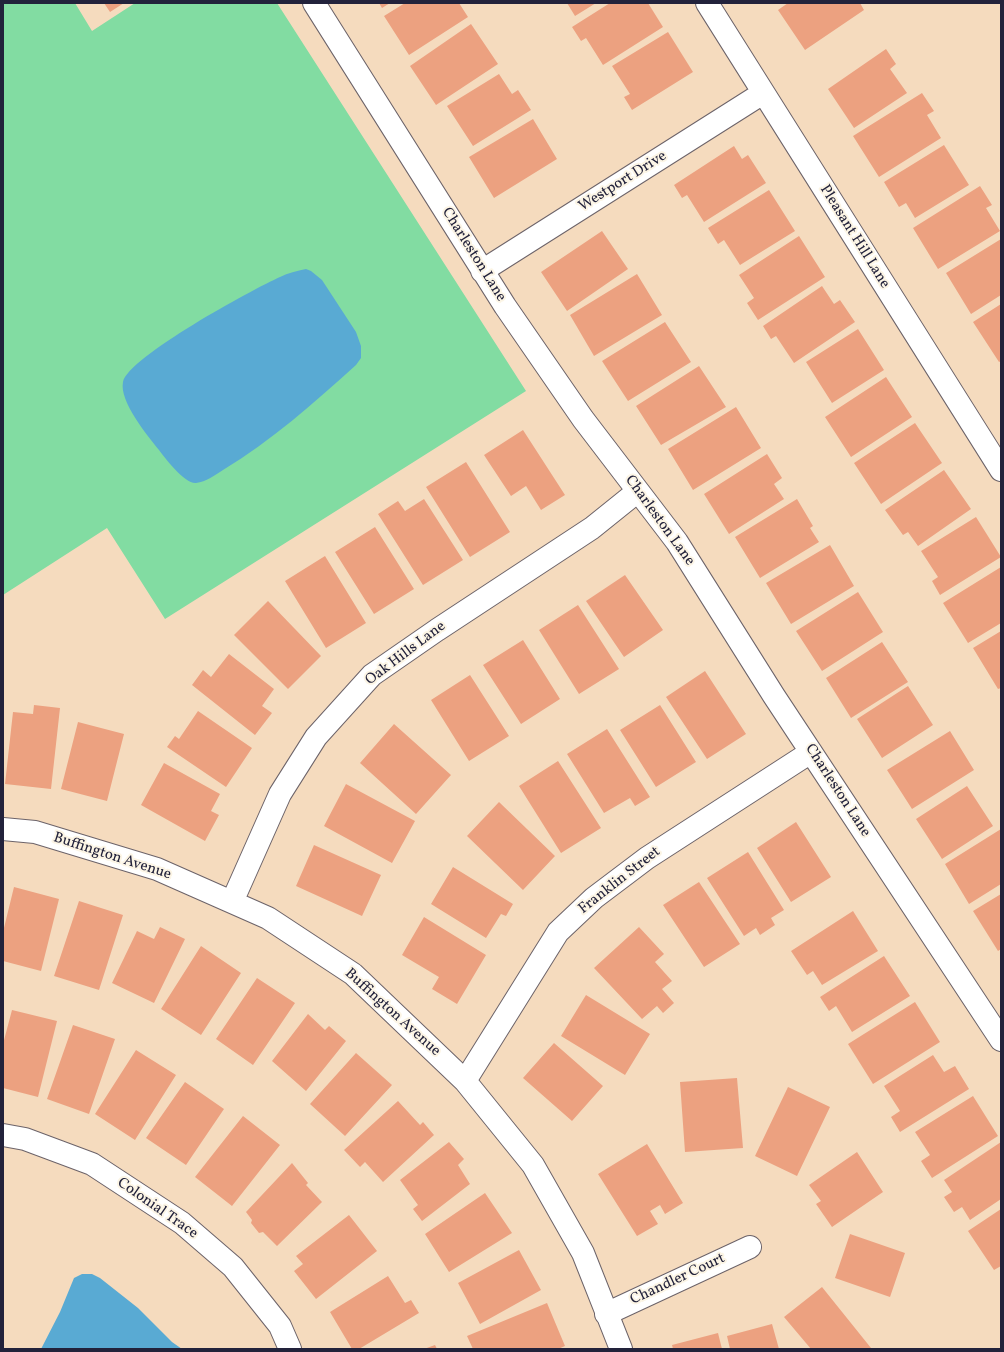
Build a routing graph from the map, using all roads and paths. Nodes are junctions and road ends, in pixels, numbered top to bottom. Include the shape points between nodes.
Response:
1 (314, 3) edge
2 (707, 3) edge
3 (763, 93) junction
4 (482, 271) junction
5 (1001, 470) edge
6 (638, 491) junction
7 (811, 752) junction
8 (3, 829) edge
9 (232, 902) junction
10 (1001, 1040) edge
11 (465, 1081) junction
12 (3, 1135) edge
13 (750, 1247) dead end
14 (606, 1314) junction
15 (290, 1349) edge
16 (621, 1349) edge

1 - 4 street, Charleston Lane
2 - 3 street, Pleasant Hill Lane
3 - 4 street, Westport Drive
3 - 5 street, Pleasant Hill Lane
4 - 6 street, Charleston Lane via 583,419
6 - 7 street, Charleston Lane via 677,542
6 - 9 street, Oak Hills Lane via 592,528 372,675 316,737 280,794
7 - 10 street, Charleston Lane
7 - 11 street, Franklin Street via 647,858 578,912 558,932
8 - 9 street, Buffington Avenue via 35,832 156,869
9 - 11 street, Buffington Avenue via 268,918 353,974
11 - 14 street, Buffington Avenue via 533,1165 583,1253
12 - 15 street, Colonial Trace via 25,1139 92,1164 182,1223 233,1267 280,1326
13 - 14 street, Chandler Court
14 - 16 street, Buffington Avenue

